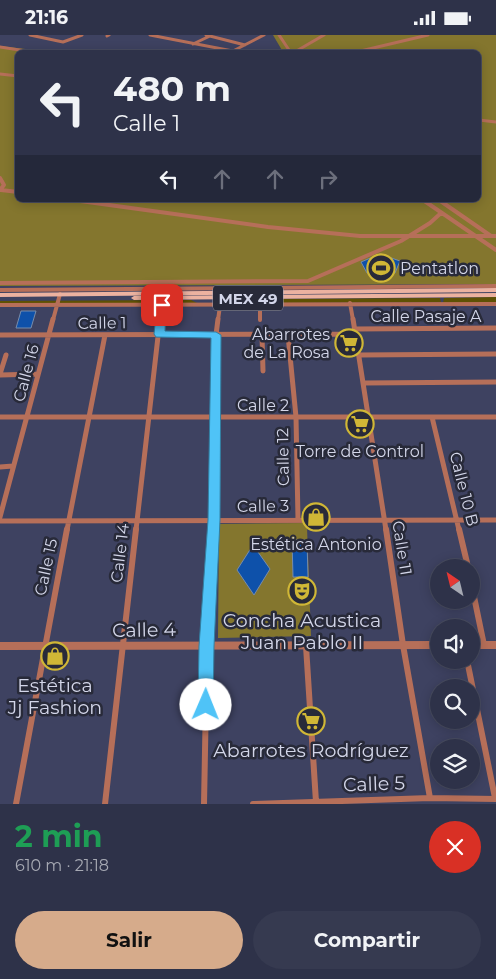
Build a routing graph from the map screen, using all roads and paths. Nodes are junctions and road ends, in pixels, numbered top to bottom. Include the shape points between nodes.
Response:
1 (30, 35) edge
2 (50, 35) edge
3 (70, 35) edge
4 (82, 35) edge
5 (150, 35) edge
6 (206, 35) edge
7 (264, 35) edge
8 (279, 35) edge
9 (324, 35) edge
10 (428, 35) edge
11 (210, 36) edge
12 (254, 36) dead end
13 (259, 37) junction
14 (45, 38) junction
15 (62, 41) junction
16 (193, 44) junction
17 (244, 45) junction
18 (0, 47) edge
19 (20, 50) edge
20 (222, 50) edge
21 (235, 50) edge
22 (291, 50) edge
23 (297, 50) edge
24 (365, 50) edge
25 (0, 74) edge
26 (15, 76) edge
27 (481, 120) edge
28 (496, 122) edge
29 (0, 177) edge
30 (1, 190) edge
31 (15, 192) edge
32 (87, 202) edge
33 (426, 202) edge
34 (442, 202) edge
35 (441, 213) junction
36 (409, 236) junction
37 (474, 236) junction
38 (495, 237) edge
39 (496, 250) edge
40 (496, 281) edge
41 (0, 283) edge
42 (488, 286) junction
43 (496, 288) edge
44 (481, 290) junction
45 (0, 292) edge
46 (441, 293) junction
47 (270, 295) junction
48 (496, 295) edge
49 (104, 297) junction
50 (190, 298) junction
51 (222, 298) junction
52 (0, 299) edge
53 (59, 299) junction
54 (350, 303) junction
55 (260, 304) junction
56 (443, 304) junction
57 (496, 304) edge
58 (0, 305) edge
59 (162, 305) junction
60 (204, 305) junction
61 (260, 320) dead end
62 (496, 328) edge
63 (355, 331) junction
64 (160, 334) junction
65 (0, 335) edge
66 (105, 335) junction
67 (216, 335) junction
68 (262, 335) junction
69 (288, 335) junction
70 (49, 336) junction
71 (496, 354) edge
72 (6, 355) dead end
73 (359, 355) junction
74 (263, 371) dead end
75 (0, 374) edge
76 (38, 374) junction
77 (496, 382) edge
78 (364, 383) junction
79 (0, 417) edge
80 (27, 417) junction
81 (214, 417) junction
82 (296, 417) junction
83 (370, 417) junction
84 (432, 417) junction
85 (150, 418) junction
86 (496, 418) edge
87 (89, 419) junction
88 (0, 467) edge
89 (12, 467) junction
90 (0, 519) edge
91 (298, 519) junction
92 (458, 519) junction
93 (137, 520) junction
94 (214, 520) junction
95 (384, 520) junction
96 (496, 520) edge
97 (70, 521) junction
98 (466, 559) edge
99 (476, 609) edge
100 (404, 645) junction
101 (430, 645) edge
102 (480, 645) edge
103 (484, 645) junction
104 (496, 645) edge
105 (0, 646) edge
106 (207, 646) junction
107 (306, 646) junction
108 (44, 647) junction
109 (122, 647) junction
110 (469, 669) edge
111 (430, 798) junction
112 (495, 798) edge
113 (316, 802) junction
114 (406, 802) edge
115 (338, 803) edge
116 (16, 804) edge
117 (105, 804) edge
118 (204, 804) edge
119 (253, 804) edge
120 (273, 804) edge

1 - 14 street
2 - 14 street
3 - 15 street
4 - 15 street
5 - 16 street
6 - 11 street
7 - 13 street
8 - 22 street
9 - 23 street
10 - 24 street
11 - 16 street
11 - 17 street
12 - 13 street
13 - 17 street
14 - 15 street
16 - 20 street
17 - 21 street
18 - 19 street
25 - 26 street
27 - 28 street
29 - 30 street via 4,181
30 - 31 street
32 - 36 street via 268,227 360,236
33 - 35 street
34 - 38 street
35 - 36 street
35 - 37 street
36 - 37 street
36 - 41 street via 308,281
37 - 38 street
37 - 39 street
40 - 42 street
42 - 43 street
42 - 44 street
42 - 47 street
43 - 44 main road, MEX 49
44 - 46 main road, MEX 49
45 - 49 street
45 - 53 main road, MEX 49
46 - 47 main road, MEX 49
46 - 48 main road, MEX 49
46 - 56 street
47 - 49 street
47 - 51 main road, MEX 49
47 - 54 street
47 - 55 street
49 - 50 main road, MEX 49
49 - 51 main road, MEX 49
49 - 53 main road, MEX 49
49 - 59 street
50 - 51 main road, MEX 49
50 - 60 main road
51 - 55 street
51 - 60 street
51 - 67 street
52 - 53 main road, MEX 49
53 - 58 street
53 - 70 street, Calle 16
54 - 56 street
54 - 63 street, Calle 11
55 - 61 street
56 - 57 street
59 - 60 street
59 - 64 street, Calle 14
62 - 63 street, Calle Pasaje A
63 - 69 street, Calle 1
63 - 73 street, Calle 11
64 - 66 street, Calle 1
64 - 67 street, Calle 1
64 - 85 street, Calle 14
65 - 70 street, Calle 1
66 - 70 street, Calle 1
66 - 87 street, Calle 15
67 - 68 street, Calle 1
67 - 81 street
68 - 69 street, Calle 1
68 - 74 street
69 - 82 street, Calle 12
70 - 76 street, Calle 16
71 - 73 street
72 - 75 street
73 - 78 street, Calle 11
75 - 76 street
76 - 80 street, Calle 16
77 - 78 street
78 - 83 street, Calle 11
79 - 80 street, Calle 2
80 - 87 street, Calle 2
80 - 89 street, Calle 16
81 - 82 street, Calle 2
81 - 85 street, Calle 2
81 - 94 street
82 - 83 street, Calle 2
82 - 91 street, Calle 12
83 - 84 street, Calle 2
83 - 95 street, Calle 11
84 - 86 street, Calle 2
84 - 92 street, Calle 10 B
85 - 87 street, Calle 2
85 - 93 street, Calle 14
87 - 97 street, Calle 15
88 - 89 street
89 - 90 street, Calle 16
90 - 97 street, Calle 3
91 - 94 street, Calle 3
91 - 95 street, Calle 3
92 - 95 street, Calle 3
92 - 96 street, Calle 3
92 - 98 street, Calle 10 B
93 - 94 street, Calle 3
93 - 97 street, Calle 3
93 - 109 street, Calle 14
94 - 106 street
95 - 100 street, Calle 11
97 - 108 street, Calle 15
99 - 103 street
100 - 101 street, Calle 4
100 - 107 street, Calle 4
100 - 111 street, Calle 11
102 - 103 street
103 - 104 street
105 - 108 street, Calle 4
106 - 107 street, Calle 4
106 - 109 street, Calle 4
106 - 118 street
107 - 113 street
108 - 109 street, Calle 4
108 - 116 street, Calle 15
109 - 117 street, Calle 14
110 - 112 street
111 - 112 street, Calle 5
111 - 114 street, Calle 5
113 - 115 street, Calle 5
113 - 120 street, Calle 5
114 - 115 street, Calle 5
119 - 120 street, Calle 5

